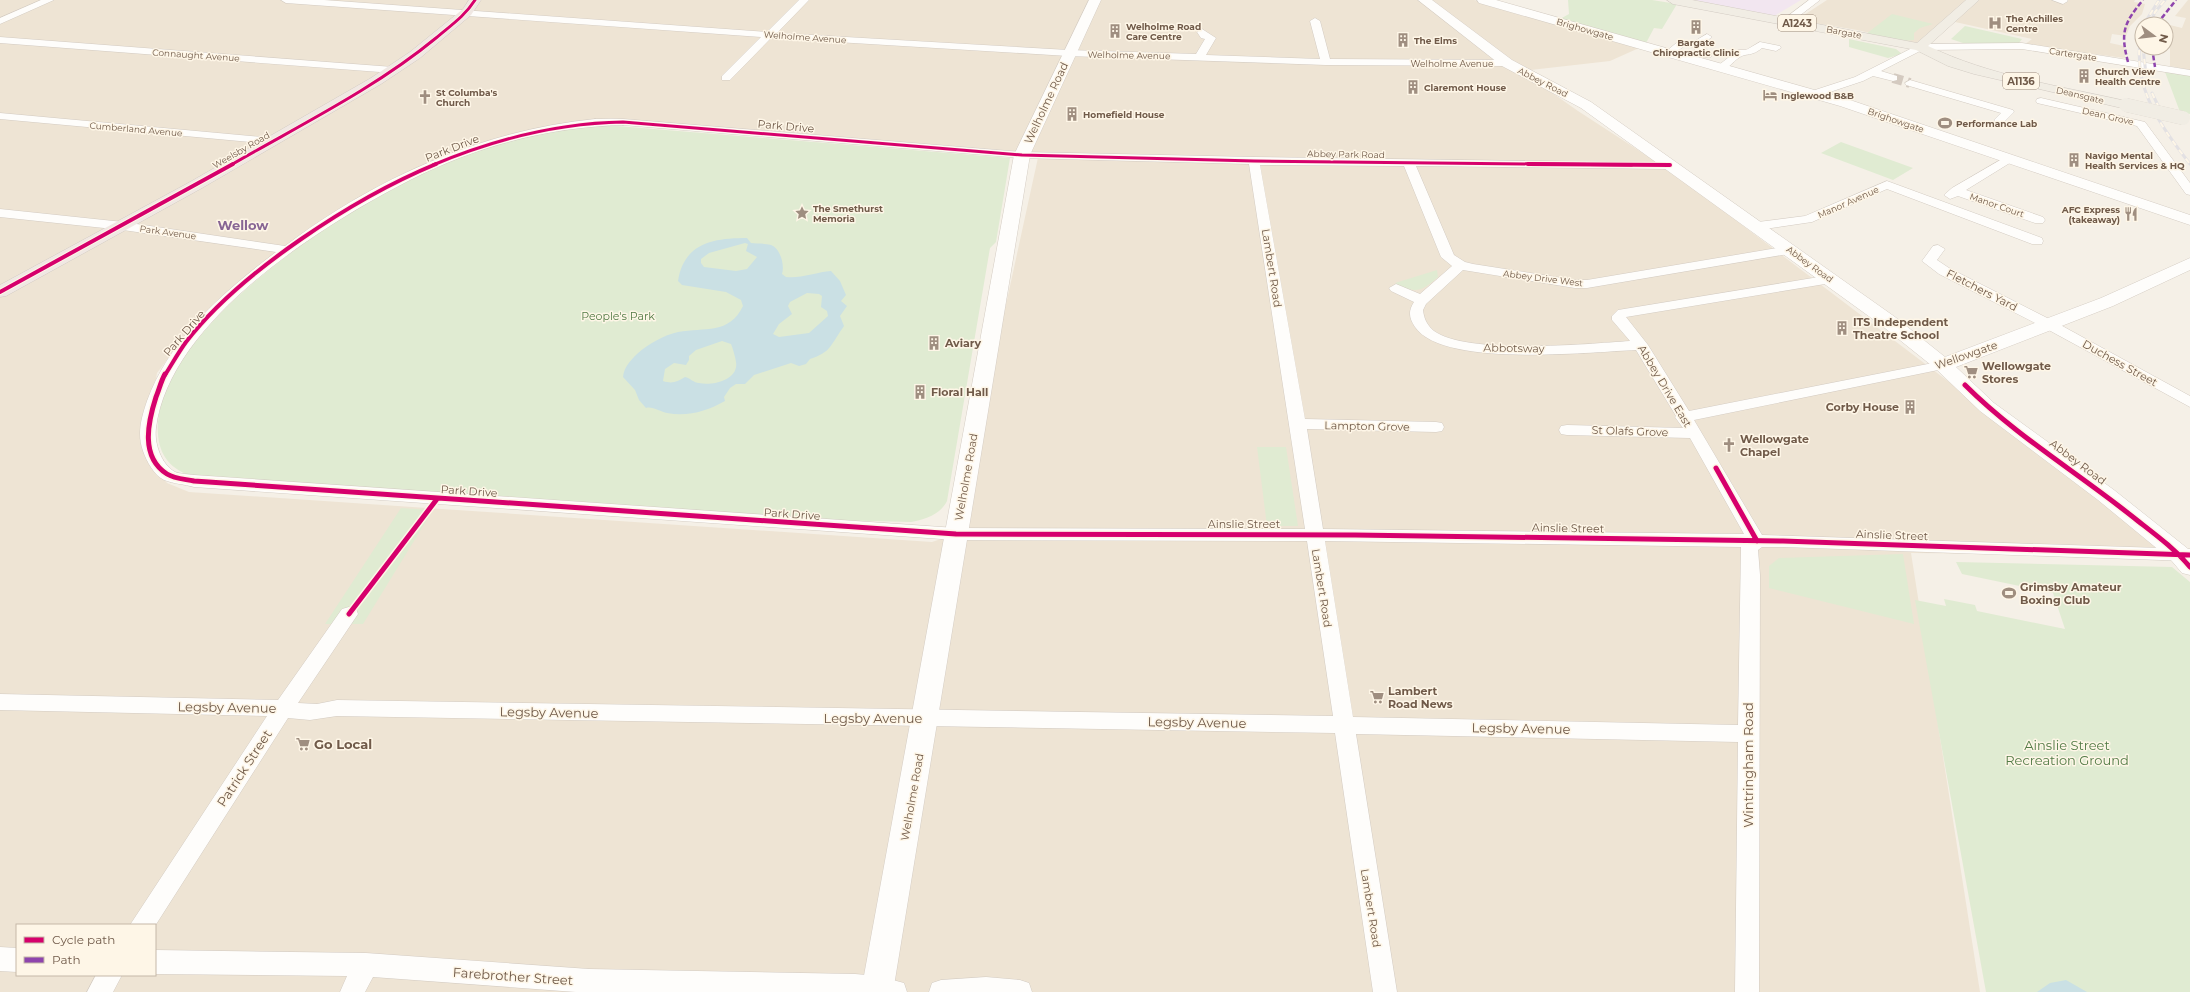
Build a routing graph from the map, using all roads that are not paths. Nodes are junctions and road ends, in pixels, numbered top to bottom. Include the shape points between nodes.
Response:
1 (49, 0) edge
2 (286, 0) edge
3 (475, 0) edge
4 (804, 0) edge
5 (1095, 0) edge
6 (1424, 0) edge
7 (1483, 0) edge
8 (1673, 0) edge
9 (1815, 0) edge
10 (1973, 0) edge
11 (467, 12) junction
12 (0, 21) edge
13 (1787, 21) junction
14 (1315, 22) dead end
15 (1202, 32) dead end
16 (1933, 34) junction
17 (769, 35) junction
18 (1707, 37) dead end
19 (0, 40) edge
20 (1695, 45) junction
21 (1920, 47) junction
22 (1956, 47) junction
23 (1776, 48) dead end
24 (1068, 53) junction
25 (1669, 53) junction
26 (1707, 55) dead end
27 (1200, 57) junction
28 (1326, 62) junction
29 (1506, 63) junction
30 (1720, 68) junction
31 (393, 70) junction
32 (1872, 72) junction
33 (2190, 73) edge
34 (726, 78) dead end
35 (1893, 78) tunnel mouth
36 (1910, 83) tunnel mouth
37 (1937, 91) junction
38 (1819, 96) junction
39 (1922, 99) tunnel mouth
40 (2041, 101) dead end
41 (0, 116) edge
42 (2186, 119) edge
43 (2000, 120) dead end
44 (272, 141) junction
45 (1022, 155) junction
46 (2009, 159) junction
47 (1254, 161) junction
48 (1408, 162) junction
49 (1670, 165) junction
50 (1956, 191) junction
51 (2190, 191) edge
52 (1932, 202) dead end
53 (0, 213) edge
54 (2038, 220) dead end
55 (2190, 220) edge
56 (123, 226) junction
57 (1758, 226) junction
58 (2036, 241) dead end
59 (1938, 249) dead end
60 (287, 250) junction
61 (1789, 250) junction
62 (2190, 263) edge
63 (1460, 265) junction
64 (1830, 279) junction
65 (1396, 288) dead end
66 (0, 292) edge
67 (1421, 300) junction
68 (2050, 325) junction
69 (1641, 346) junction
70 (1943, 365) junction
71 (2190, 402) edge
72 (1683, 417) junction
73 (1298, 424) junction
74 (1436, 427) dead end
75 (1567, 430) dead end
76 (1693, 433) junction
77 (956, 534) junction
78 (1314, 534) junction
79 (1757, 541) junction
80 (2186, 558) edge
81 (349, 614) dead end
82 (0, 702) edge
83 (284, 708) junction
84 (926, 718) junction
85 (1343, 725) junction
86 (1748, 734) junction
87 (143, 924) edge
88 (0, 959) edge
89 (16, 960) edge
90 (156, 962) edge
91 (366, 965) junction
92 (109, 976) edge
93 (587, 987) edge
94 (883, 991) edge
95 (99, 992) edge
96 (352, 992) edge
97 (941, 992) edge
98 (1020, 992) edge
99 (1385, 992) edge
100 (1747, 992) edge

1 - 12 street
2 - 11 street, Welholme Avenue
3 - 11 highway, Weelsby Road
4 - 17 street
5 - 24 street, Welholme Road
6 - 29 street, Abbey Road
7 - 25 street, Brighowgate
8 - 13 main road, Bargate / A1243
9 - 13 street
10 - 16 main road
11 - 17 street, Welholme Avenue
11 - 31 highway, Weelsby Road
13 - 21 main road, Bargate / A1243
14 - 28 street
15 - 27 street via 1204,36 1215,38
16 - 21 main road
16 - 22 street
17 - 24 street, Welholme Avenue
17 - 34 street
18 - 20 street
19 - 31 street, Connaught Avenue
20 - 25 street via 1683,42
20 - 26 street
21 - 22 street, Cartergate
21 - 32 street
21 - 42 main road, Deansgate / A1136, bridge via 1953,63 1979,71
22 - 33 street, Cartergate via 2022,46
23 - 30 street via 1760,46 1748,53 1742,52
24 - 27 street, Welholme Avenue
24 - 45 street, Welholme Road
25 - 30 street, Brighowgate
27 - 28 street, Welholme Avenue
28 - 29 street, Welholme Avenue
29 - 49 street, Abbey Road via 1586,105
30 - 38 street, Brighowgate
31 - 44 highway, Weelsby Road
32 - 35 street
32 - 38 street via 1853,81 1825,88 1819,92
36 - 37 street
37 - 39 street
37 - 43 street via 2009,112
38 - 46 street, Brighowgate
40 - 51 street, Dean Grove via 2141,124
41 - 44 street, Cumberland Avenue
44 - 56 highway, Weelsby Road
45 - 47 street, Abbey Park Road
45 - 60 street, Park Drive via 623,122 567,124 514,136 463,153 408,176 356,204
45 - 77 street, Welholme Road
46 - 50 street
46 - 55 street, Brighowgate
47 - 48 street, Abbey Park Road
47 - 73 street, Lambert Road
48 - 49 street, Abbey Park Road
48 - 63 street via 1444,250 1448,257
49 - 57 street, Abbey Road
50 - 54 street, Manor Court
50 - 58 street via 1937,204
52 - 57 street, Manor Avenue via 1886,185 1808,219
53 - 56 street, Park Avenue
56 - 60 street, Park Avenue
56 - 66 highway, Weelsby Road
57 - 61 street, Abbey Road
59 - 68 street, Fletchers Yard via 1929,261
60 - 77 street, Park Drive via 232,295 183,346 164,373 152,404 147,433 156,462 168,475 194,481
61 - 63 street, Abbey Drive West via 1587,284
61 - 64 street, Abbey Road
62 - 68 street, Wellowgate via 2115,299
63 - 67 street
64 - 69 street, Abbey Drive East via 1623,313 1619,320
64 - 70 street, Abbey Road via 1888,320
65 - 67 street
67 - 69 street, Abbotsway via 1416,310 1420,325 1431,336 1459,346 1516,349
68 - 70 street, Wellowgate
68 - 71 street, Duchess Street
69 - 72 street, Abbey Drive East
70 - 72 street, Wellowgate
70 - 80 street, Abbey Road via 1987,407
72 - 76 street, Abbey Drive East
73 - 74 street, Lampton Grove
73 - 78 street, Lambert Road
75 - 76 street, St Olafs Grove
76 - 79 street, Abbey Drive East
77 - 78 street, Ainslie Street
77 - 84 street, Welholme Road
78 - 79 street, Ainslie Street
78 - 85 street, Lambert Road
79 - 80 street, Ainslie Street
79 - 86 street, Wintringham Road via 1749,548 1751,575
81 - 83 street, Patrick Street
82 - 83 street, Legsby Avenue
83 - 84 street, Legsby Avenue via 295,712 320,713 337,708
83 - 87 street, Patrick Street
84 - 85 street, Legsby Avenue
84 - 94 street, Welholme Road
85 - 86 street, Legsby Avenue
85 - 99 street, Lambert Road
86 - 100 street, Wintringham Road
88 - 89 street
90 - 91 street, Farebrother Street
91 - 93 street, Farebrother Street
91 - 96 street
92 - 95 street
93 - 94 street, Farebrother Street
97 - 98 street via 986,989

